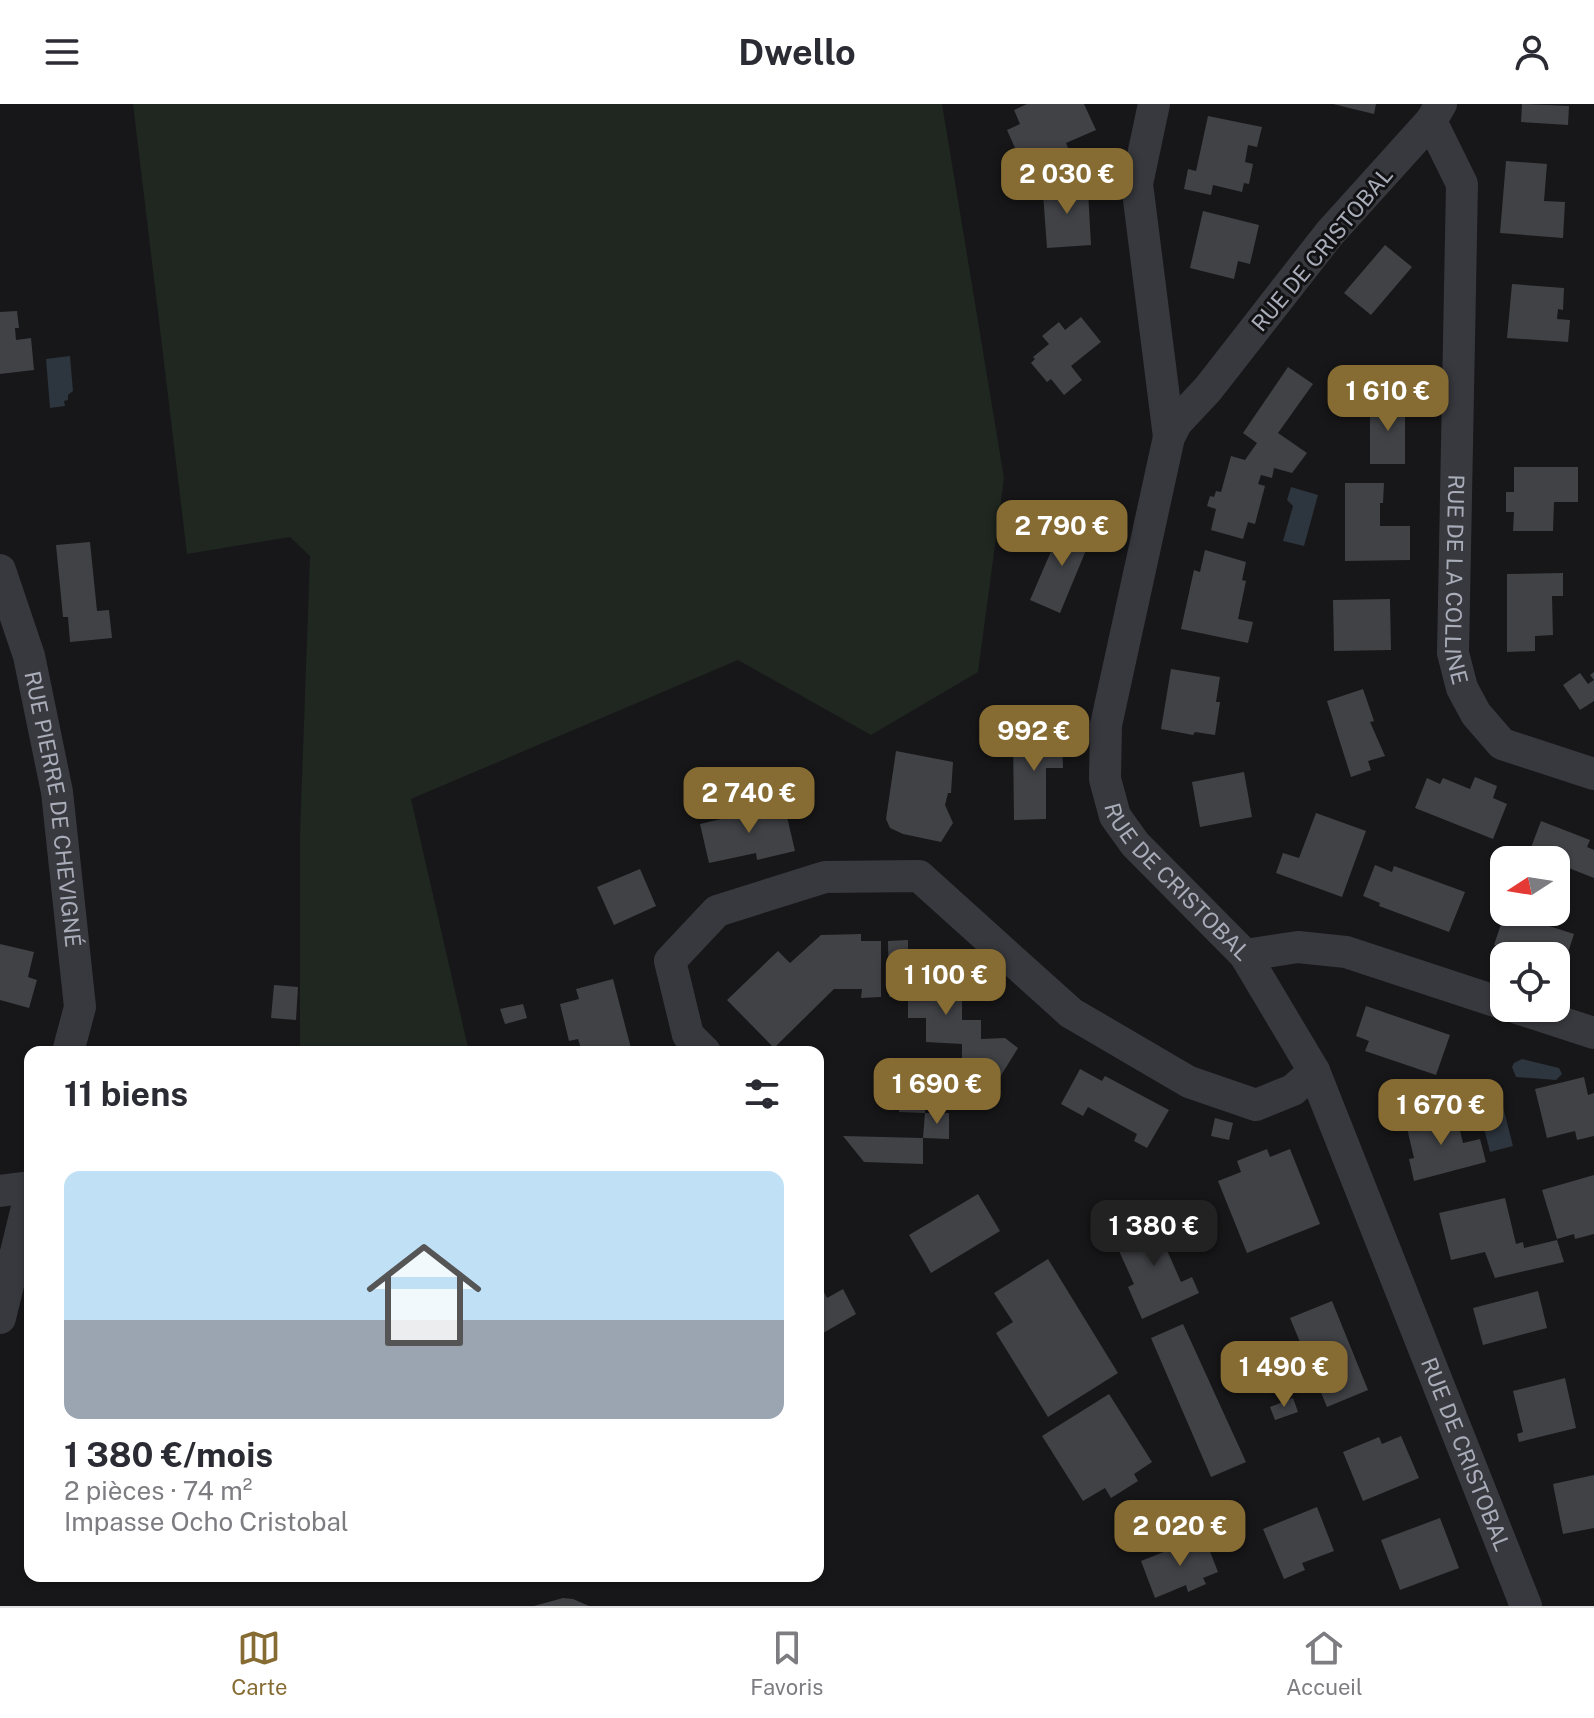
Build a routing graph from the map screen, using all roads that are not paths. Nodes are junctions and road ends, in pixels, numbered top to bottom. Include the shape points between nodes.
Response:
1 (1154, 104) edge
2 (1436, 112) edge
3 (1169, 437) junction
4 (0, 570) edge
5 (1594, 774) edge
6 (1245, 955) junction
7 (1490, 999) edge
8 (1560, 1022) edge
9 (1594, 1033) edge
10 (70, 1046) edge
11 (699, 1046) edge
12 (1314, 1071) junction
13 (24, 1188) edge
14 (0, 1191) edge
15 (24, 1220) edge
16 (0, 1318) edge
17 (1526, 1606) edge

1 - 3 street via 1137,184
2 - 3 street, RUE DE CRISTOBAL via 1329,234
2 - 5 street, RUE DE LA COLLINE via 1462,184 1453,653 1476,714 1502,744
3 - 6 street, RUE DE CRISTOBAL via 1106,725 1105,779 1115,816 1135,844
4 - 10 street, RUE PIERRE DE CHEVIGNÉ via 29,656 57,792 80,1007
6 - 7 street via 1298,947 1346,952
6 - 12 street, RUE DE CRISTOBAL
8 - 9 street
11 - 12 street via 688,1035 670,961 717,911 825,877 919,876 1071,1013 1189,1082 1256,1105 1293,1090
12 - 17 street, RUE DE CRISTOBAL
13 - 14 street
15 - 16 street

